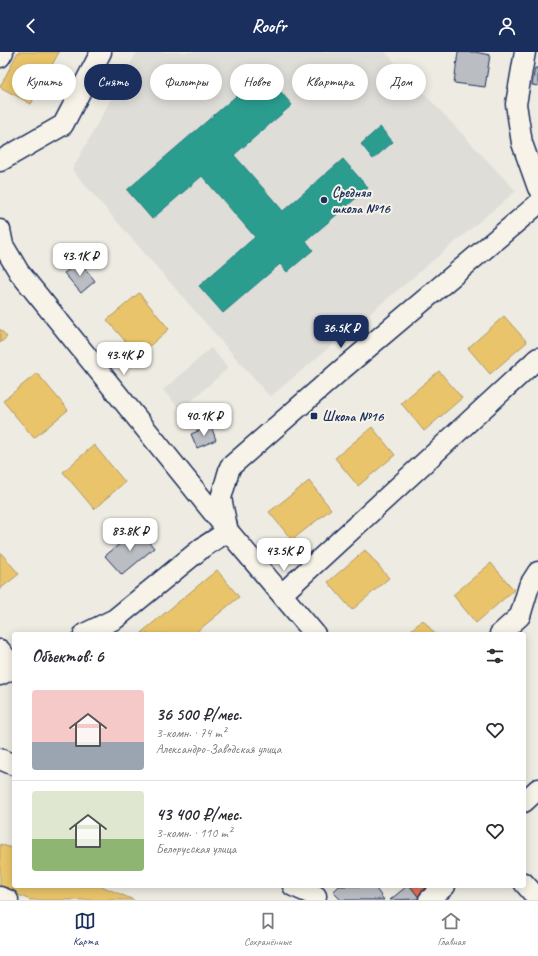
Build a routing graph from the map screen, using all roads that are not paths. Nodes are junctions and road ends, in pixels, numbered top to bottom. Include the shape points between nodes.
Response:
1 (3, 52) edge
2 (101, 52) edge
3 (525, 52) edge
4 (0, 57) edge
5 (0, 161) edge
6 (538, 188) edge
7 (538, 204) edge
8 (0, 230) edge
9 (10, 272) edge
10 (538, 358) edge
11 (228, 531) junction
12 (538, 572) edge
13 (282, 594) junction
14 (88, 632) edge
15 (313, 632) edge
16 (502, 632) edge
17 (0, 650) edge
18 (12, 665) edge
19 (12, 669) edge
20 (0, 675) edge
21 (0, 759) edge
22 (12, 764) edge
23 (538, 789) edge
24 (526, 800) edge
25 (526, 885) edge
26 (300, 888) edge
27 (443, 888) edge
28 (319, 894) edge
29 (0, 897) edge
30 (538, 899) edge
31 (8, 900) edge
32 (430, 900) edge

1 - 4 street
2 - 5 street via 63,125
3 - 6 street via 516,104 522,143
7 - 11 street via 230,467 221,498
8 - 9 street
9 - 11 street
10 - 13 street
11 - 13 street
11 - 14 street via 202,548 115,619
12 - 16 street via 529,586 520,616
13 - 15 street
17 - 18 street
19 - 20 street
21 - 22 street
23 - 24 street
25 - 30 street
26 - 28 street
27 - 32 street
29 - 31 street

